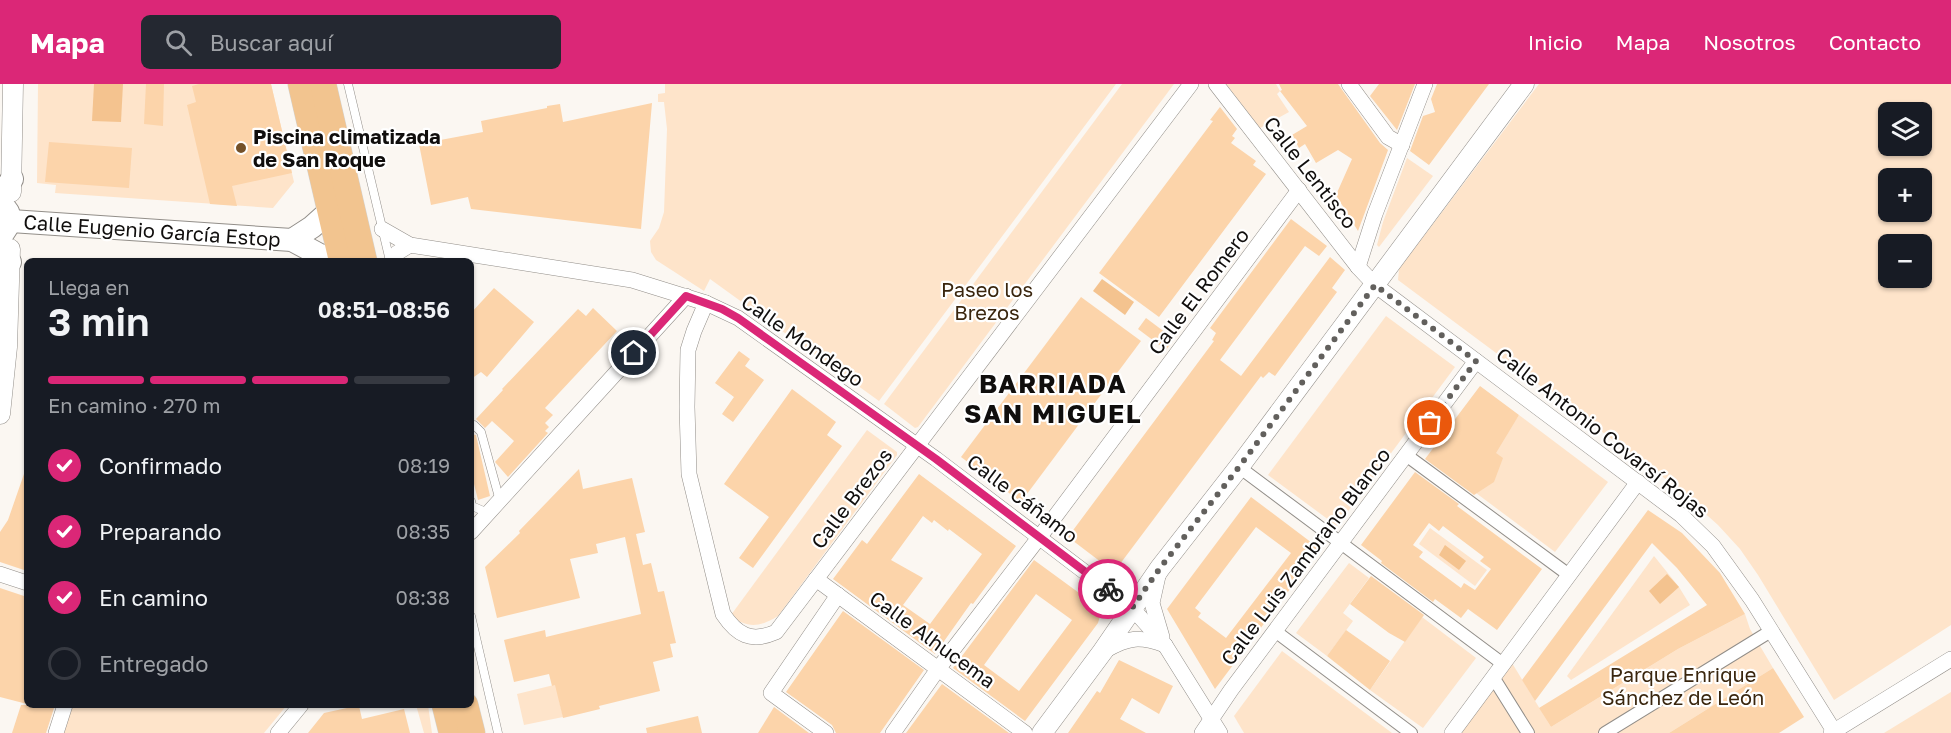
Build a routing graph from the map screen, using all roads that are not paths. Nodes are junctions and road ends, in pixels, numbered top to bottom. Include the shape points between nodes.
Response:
1 (13, 84) edge
2 (301, 84) edge
3 (323, 84) edge
4 (348, 84) edge
5 (1191, 84) edge
6 (1216, 84) edge
7 (1349, 84) edge
8 (1425, 84) edge
9 (1524, 84) edge
10 (1401, 145) junction
11 (6, 186) edge
12 (1299, 190) junction
13 (331, 210) junction
14 (4, 220) edge
15 (382, 229) junction
16 (292, 240) junction
17 (410, 245) junction
18 (5, 253) edge
19 (326, 258) edge
20 (341, 258) edge
21 (363, 258) edge
22 (390, 258) edge
23 (393, 258) edge
24 (1358, 267) junction
25 (1375, 285) junction
26 (686, 296) junction
27 (706, 303) junction
28 (3, 347) edge
29 (1476, 361) junction
30 (0, 411) edge
31 (474, 425) edge
32 (916, 445) junction
33 (1406, 455) junction
34 (1239, 467) junction
35 (1638, 482) junction
36 (500, 501) junction
37 (474, 507) edge
38 (488, 513) junction
39 (474, 529) edge
40 (1038, 537) junction
41 (1341, 543) junction
42 (1160, 568) junction
43 (0, 574) edge
44 (1569, 576) junction
45 (816, 579) junction
46 (24, 582) edge
47 (838, 595) junction
48 (1135, 605) junction
49 (1157, 624) junction
50 (474, 629) edge
51 (1275, 631) junction
52 (1771, 631) junction
53 (1165, 645) junction
54 (1103, 651) junction
55 (1951, 659) edge
56 (1503, 664) junction
57 (938, 669) junction
58 (1493, 677) junction
59 (64, 708) edge
60 (299, 708) edge
61 (446, 708) edge
62 (466, 708) edge
63 (1211, 719) junction
64 (1832, 732) edge
65 (56, 733) edge
66 (278, 733) edge
67 (452, 733) edge
68 (472, 733) edge
69 (498, 733) edge
70 (826, 733) edge
71 (893, 733) edge
72 (1025, 733) edge
73 (1042, 733) edge
74 (1202, 733) edge
75 (1220, 733) edge
76 (1411, 733) edge
77 (1452, 733) edge
78 (1528, 733) edge
79 (1605, 733) edge

1 - 11 street
2 - 13 highway
3 - 21 highway
4 - 15 lane
5 - 32 street, Calle Brezos
6 - 12 street, Calle Lentisco
7 - 10 street via 1389,137
8 - 10 street
9 - 25 street
10 - 24 street
11 - 14 street
12 - 24 street, Calle Lentisco
12 - 40 street, Calle El Romero
13 - 16 main road
13 - 20 highway
14 - 16 main road, Calle Eugenio García Estop
14 - 18 street
15 - 17 street
15 - 22 lane
16 - 19 main road
17 - 23 street
17 - 26 street, Calle Mondego via 632,280
18 - 28 street
24 - 25 street, Calle Lentisco
25 - 29 street, Calle Antonio Covarsí Rojas
25 - 34 street
26 - 27 street, Calle Mondego
26 - 36 street
27 - 32 street, Calle Mondego via 738,318
27 - 45 street, Calle Brezos via 688,350 689,474 723,614 739,633 767,636 776,632
28 - 30 street
29 - 33 street, Calle Luis Zambrano Blanco
29 - 35 street, Calle Antonio Covarsí Rojas
31 - 36 lane via 481,432
32 - 40 street, Calle Cáñamo
32 - 45 street, Calle Brezos
33 - 41 street, Calle Luis Zambrano Blanco
33 - 44 street
34 - 41 street
34 - 42 street
35 - 44 street
35 - 52 street, Calle Antonio Covarsí Rojas via 1682,515 1713,546
36 - 38 street
37 - 38 lane
38 - 39 street
40 - 48 street, Calle Cáñamo
40 - 57 street, Calle El Romero
41 - 51 street, Calle Luis Zambrano Blanco
41 - 56 street
42 - 48 street
42 - 49 street via 1152,603
43 - 46 street
44 - 56 street
45 - 47 street, Calle Alhucema
47 - 57 street, Calle Alhucema
47 - 70 street via 771,693
48 - 49 street
48 - 53 street
48 - 54 street
49 - 53 street
50 - 69 lane
51 - 63 street, Calle Luis Zambrano Blanco
51 - 76 street
52 - 64 street, Calle Antonio Covarsí Rojas
52 - 79 street
53 - 54 street via 1150,639 1124,640
53 - 63 street
54 - 73 street
55 - 64 street
56 - 58 street
57 - 71 street, Calle El Romero
57 - 72 street, Calle Alhucema
58 - 77 street
58 - 78 street
59 - 65 street
60 - 66 street
61 - 67 highway
62 - 68 highway
63 - 74 street, Calle Luis Zambrano Blanco
63 - 75 street

